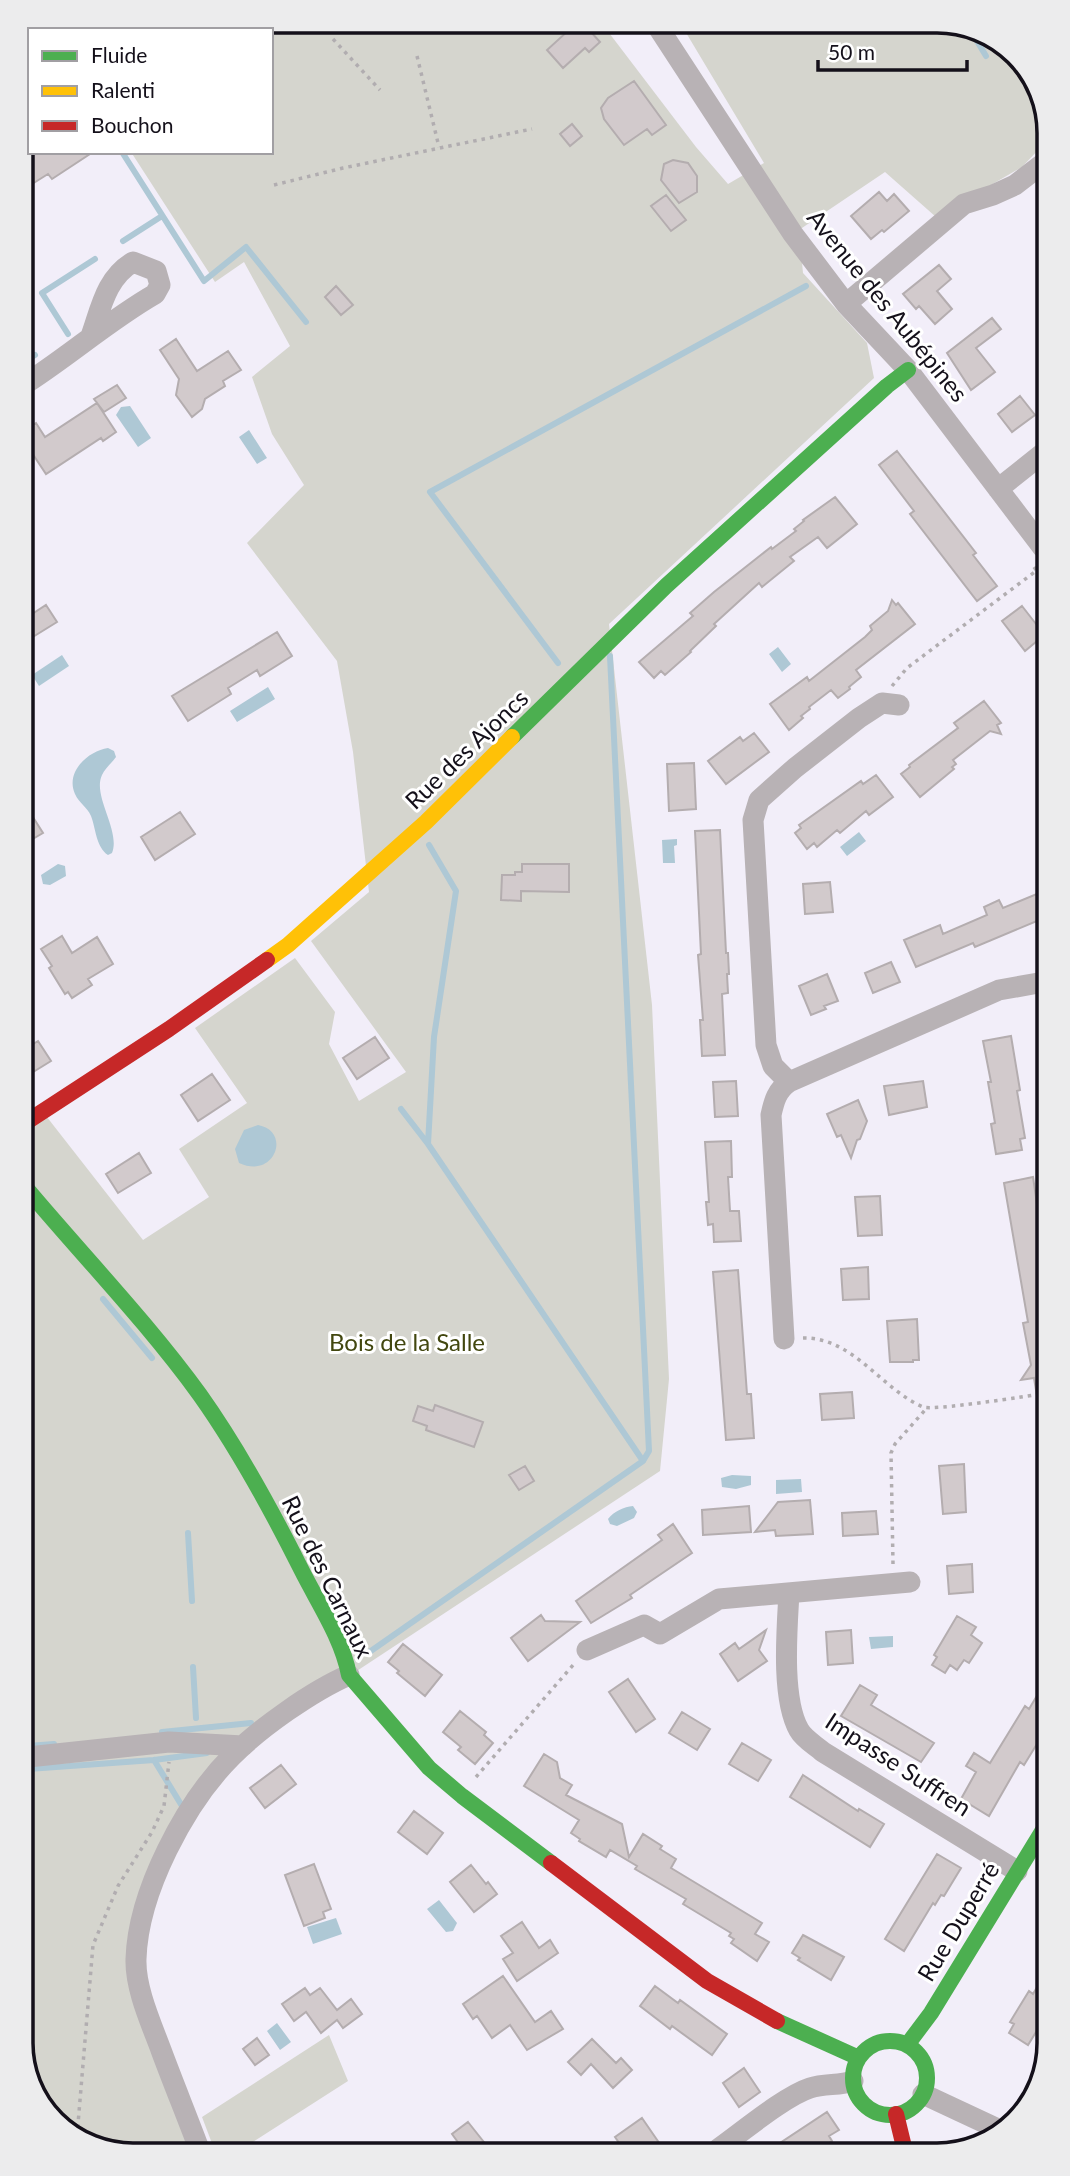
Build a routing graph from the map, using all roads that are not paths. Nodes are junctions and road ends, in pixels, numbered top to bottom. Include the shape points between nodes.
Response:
1 (662, 33) edge
2 (1037, 168) edge
3 (846, 304) junction
4 (91, 336) dead end
5 (908, 370) junction
6 (33, 379) edge
7 (1037, 458) edge
8 (998, 489) junction
9 (1037, 541) edge
10 (891, 704) road end
11 (1037, 983) edge
12 (789, 1082) junction
13 (33, 1118) edge
14 (33, 1196) edge
15 (783, 1339) road end
16 (902, 1583) road end
17 (789, 1593) junction
18 (587, 1650) road end
19 (349, 1675) junction
20 (243, 1746) junction
21 (33, 1756) edge
22 (1037, 1839) edge
23 (1017, 1871) junction
24 (907, 2045) junction
25 (859, 2057) junction
26 (853, 2081) junction
27 (923, 2094) junction
28 (897, 2114) junction
29 (991, 2126) edge
30 (197, 2143) edge
31 (727, 2143) edge
32 (903, 2143) edge

1 - 3 street, Avenue des Aubépines via 779,214
2 - 3 street via 1015,185 964,204
3 - 5 street, Avenue des Aubépines
4 - 6 street
5 - 8 street, Avenue des Aubépines
5 - 13 street, Rue des Ajoncs via 676,577 426,822 288,946
7 - 8 street
8 - 9 street, Avenue des Aubépines
10 - 12 street via 859,718 765,793 755,810 766,1045 773,1066
11 - 12 street via 999,990
12 - 15 street via 776,1095 771,1115
14 - 19 street, Rue des Carnaux via 164,1348 228,1438 265,1499 345,1655
16 - 17 street
17 - 18 street via 719,1599 660,1633 644,1625
17 - 23 street, Impasse Suffren via 790,1702 801,1733 823,1752
19 - 20 street via 296,1706
19 - 25 street, Rue des Carnaux via 429,1768 707,1981 781,2023
20 - 21 street via 169,1742
20 - 30 street via 218,1772 167,1850 144,1905 136,1960 144,2006
22 - 23 street, Rue Duperré
23 - 24 street, Rue Duperré via 931,2014
24 - 25 street via 883,2042
24 - 27 street via 918,2054 926,2071
25 - 26 street
26 - 28 street via 869,2109
26 - 31 street via 800,2092
27 - 28 street via 911,2109
27 - 29 street
28 - 32 street

